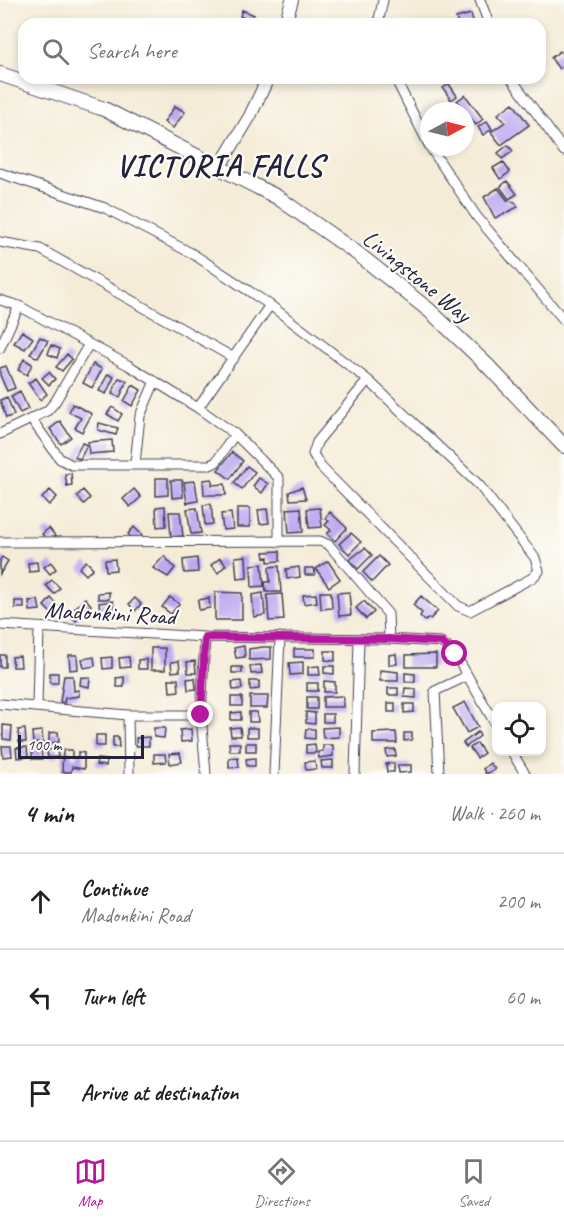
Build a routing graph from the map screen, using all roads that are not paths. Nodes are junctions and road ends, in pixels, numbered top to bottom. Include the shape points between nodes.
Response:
1 (292, 0) edge
2 (383, 0) edge
3 (480, 0) edge
4 (287, 18) edge
5 (379, 18) edge
6 (487, 18) edge
7 (0, 74) edge
8 (18, 80) edge
9 (30, 84) edge
10 (265, 84) edge
11 (398, 84) edge
12 (515, 84) edge
13 (420, 127) edge
14 (564, 151) edge
15 (437, 156) edge
16 (220, 166) junction
17 (0, 173) edge
18 (0, 242) edge
19 (0, 300) edge
20 (270, 305) junction
21 (19, 306) junction
22 (564, 320) edge
23 (89, 344) junction
24 (0, 348) edge
25 (234, 358) junction
26 (368, 380) junction
27 (155, 381) junction
28 (198, 408) junction
29 (33, 420) junction
30 (0, 434) edge
31 (235, 434) junction
32 (564, 446) edge
33 (135, 464) junction
34 (0, 542) edge
35 (279, 542) junction
36 (0, 625) edge
37 (39, 628) junction
38 (205, 637) junction
39 (280, 638) junction
40 (359, 639) junction
41 (389, 639) junction
42 (467, 676) junction
43 (0, 705) edge
44 (37, 707) junction
45 (128, 715) junction
46 (201, 715) junction
47 (492, 718) edge
48 (514, 756) edge
49 (129, 774) edge
50 (206, 774) edge
51 (273, 774) edge
52 (355, 774) edge
53 (438, 774) edge
54 (525, 774) edge

1 - 4 main road
2 - 5 street
3 - 6 street
7 - 8 highway, Livingstone Way
9 - 16 highway, Livingstone Way via 104,109
10 - 16 main road
11 - 13 street
12 - 14 street
15 - 22 street via 477,217
16 - 32 highway, Livingstone Way via 277,197 430,311
17 - 20 street via 105,208 193,254
18 - 25 street via 40,249
19 - 21 street
20 - 25 street
20 - 26 street
21 - 23 street
21 - 24 street
23 - 27 street
23 - 29 street via 55,402
25 - 28 street
26 - 26 street via 479,485 535,558 539,571 532,578 470,611 458,606 321,467 313,454 317,442
27 - 28 street
27 - 33 street via 140,416
28 - 31 street
29 - 30 street
29 - 33 street via 64,463
31 - 33 street via 213,464
31 - 35 street via 279,478
34 - 35 street
35 - 41 street via 320,541 329,545 388,614
36 - 37 street, Madonkini Road
37 - 38 street, Madonkini Road
37 - 44 street
38 - 39 street, Madonkini Road
38 - 46 street
39 - 40 street, Madonkini Road
39 - 51 street
40 - 41 street, Madonkini Road
40 - 52 street
41 - 42 street, Madonkini Road via 445,644
42 - 47 street, Madonkini Road
42 - 53 street via 435,691
43 - 44 street
44 - 45 street
45 - 46 street
45 - 49 street
46 - 50 street
48 - 54 street

